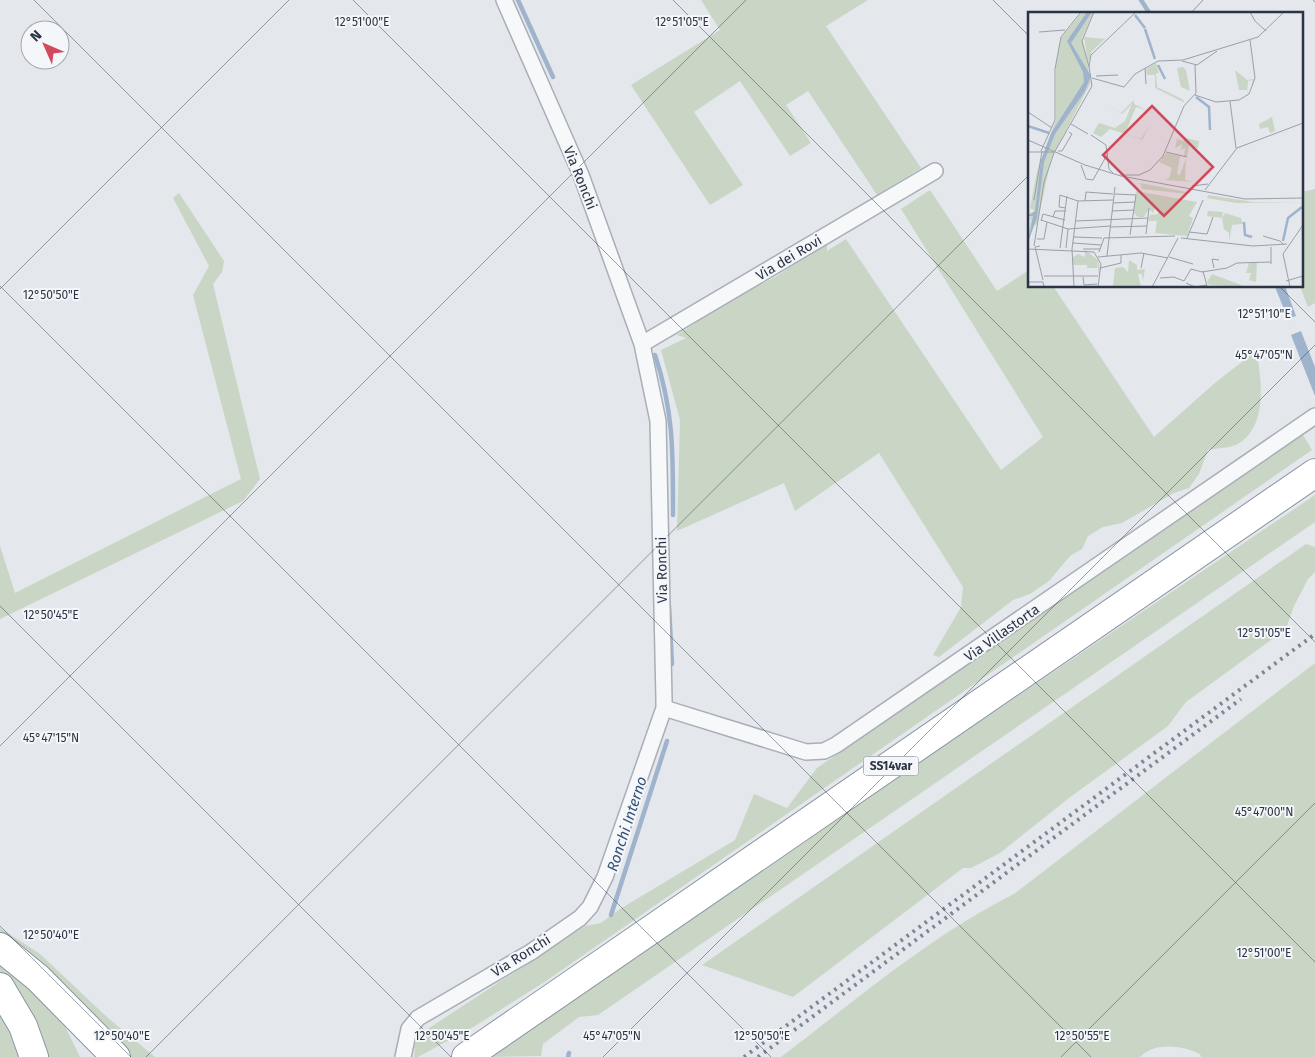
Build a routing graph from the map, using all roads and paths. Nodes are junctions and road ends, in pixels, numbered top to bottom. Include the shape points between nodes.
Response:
1 (504, 0) edge
2 (935, 171) dead end
3 (642, 344) junction
4 (1314, 417) edge
5 (1315, 474) edge
6 (664, 708) junction
7 (0, 948) edge
8 (38, 978) junction
9 (0, 986) edge
10 (34, 1057) edge
11 (89, 1057) edge
12 (116, 1057) edge
13 (403, 1057) edge
14 (466, 1057) edge

1 - 3 street, Via Ronchi via 581,175
2 - 3 street, Via dei Rovi
3 - 6 street, Via Ronchi via 658,421
4 - 6 street, Via Villastorta via 824,751 806,752
5 - 14 highway, SS14var
6 - 13 street, Via Ronchi via 605,877 590,907 580,918 531,952 418,1018 410,1029
7 - 8 highway
8 - 11 highway via 72,1024
8 - 12 highway
9 - 10 highway via 23,1026

